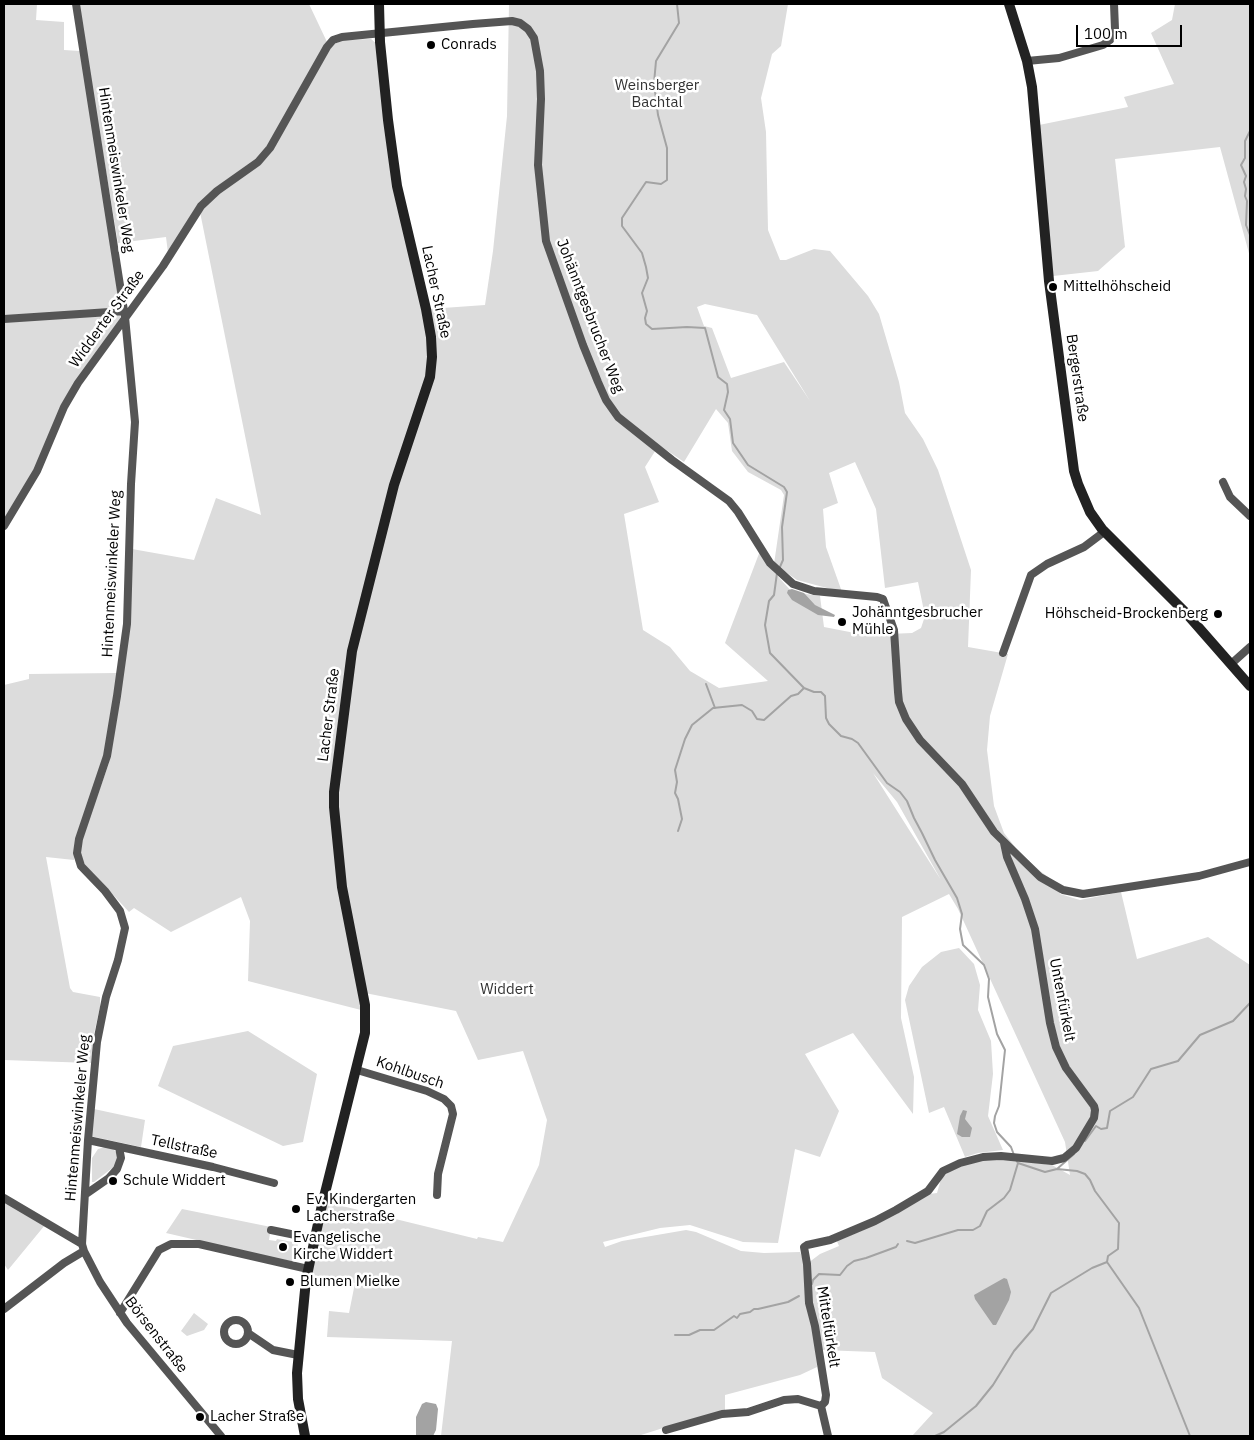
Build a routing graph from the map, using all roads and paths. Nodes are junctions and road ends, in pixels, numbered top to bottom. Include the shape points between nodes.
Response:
1 (76, 4) edge
2 (379, 4) edge
3 (1114, 4) edge
4 (1011, 8) edge
5 (380, 34) junction
6 (1027, 61) junction
7 (125, 314) junction
8 (4, 319) edge
9 (1223, 482) dead end
10 (1250, 516) edge
11 (4, 526) edge
12 (1104, 532) junction
13 (1250, 647) edge
14 (1003, 653) dead end
15 (1232, 664) junction
16 (1250, 686) edge
17 (1004, 843) junction
18 (1250, 862) edge
19 (357, 1070) junction
20 (88, 1140) junction
21 (120, 1147) junction
22 (274, 1183) dead end
23 (86, 1194) junction
24 (437, 1195) dead end
25 (4, 1198) edge
26 (271, 1230) dead end
27 (315, 1239) junction
28 (83, 1248) junction
29 (803, 1249) joint
30 (308, 1269) junction
31 (4, 1309) edge
32 (120, 1313) junction
33 (248, 1333) dead end
34 (298, 1355) junction
35 (821, 1406) junction
36 (666, 1430) dead end
37 (221, 1436) edge
38 (305, 1436) edge
39 (828, 1436) edge

1 - 7 street, Hintenmeiswinkeler Weg
2 - 5 street, Lacher Straße
3 - 6 street via 1115,30 1103,45 1059,58
4 - 6 street, Bergerstraße
5 - 7 street, Widderter Straße via 342,37 331,42 265,155 200,206 163,266
5 - 17 street, Johänntgesbrucher Weg via 512,21 530,31 537,50 541,83 538,166 544,232 575,324 610,406 621,419 672,460 729,501 766,558 793,584 827,593 883,599 894,630 898,692 906,718 917,736 962,784 986,823
5 - 19 street, Lacher Straße via 397,186 432,337 432,357 430,377 394,486 352,651 334,792 342,887 366,1013
6 - 12 street, Bergerstraße via 1049,280 1074,471 1086,504
7 - 8 street
7 - 11 street, Widderter Straße via 74,388 42,462
7 - 20 street, Hintenmeiswinkeler Weg via 135,422 126,624 110,744 77,853 82,866 120,910 125,928 99,1032
9 - 10 street via 1230,497
12 - 14 street via 1084,548 1047,564 1031,575
12 - 15 street, Bergerstraße
13 - 15 street
15 - 16 street, Bergerstraße
17 - 18 street, Johänntgesbrucher Weg via 1048,883 1079,894 1199,876
17 - 29 street, Untenfürkelt via 1006,857 1035,929 1056,1047 1066,1068 1092,1102 1094,1118 1076,1148 1060,1160 1008,1156 971,1160 952,1166 943,1171 932,1188 910,1202 875,1221
19 - 24 street, Kohlbusch via 427,1091 451,1106 453,1114 438,1174
19 - 27 street, Lacher Straße
20 - 21 street, Tellstraße
20 - 23 street, Hintenmeiswinkeler Weg
21 - 22 street, Tellstraße
21 - 23 street via 117,1169
23 - 28 street, Hintenmeiswinkeler Weg
25 - 28 street
26 - 27 street
27 - 30 street, Lacher Straße
28 - 31 street
28 - 32 street, Börsenstraße
29 - 35 street, Mittelfürkelt via 808,1264 809,1303 826,1395
30 - 32 street via 199,1244 171,1244 159,1250
30 - 34 street, Lacher Straße
32 - 37 street, Börsenstraße
33 - 34 street via 273,1350
34 - 38 street, Lacher Straße via 297,1387
35 - 36 street via 798,1399 784,1400 748,1412 722,1414
35 - 39 street, Mittelfürkelt

